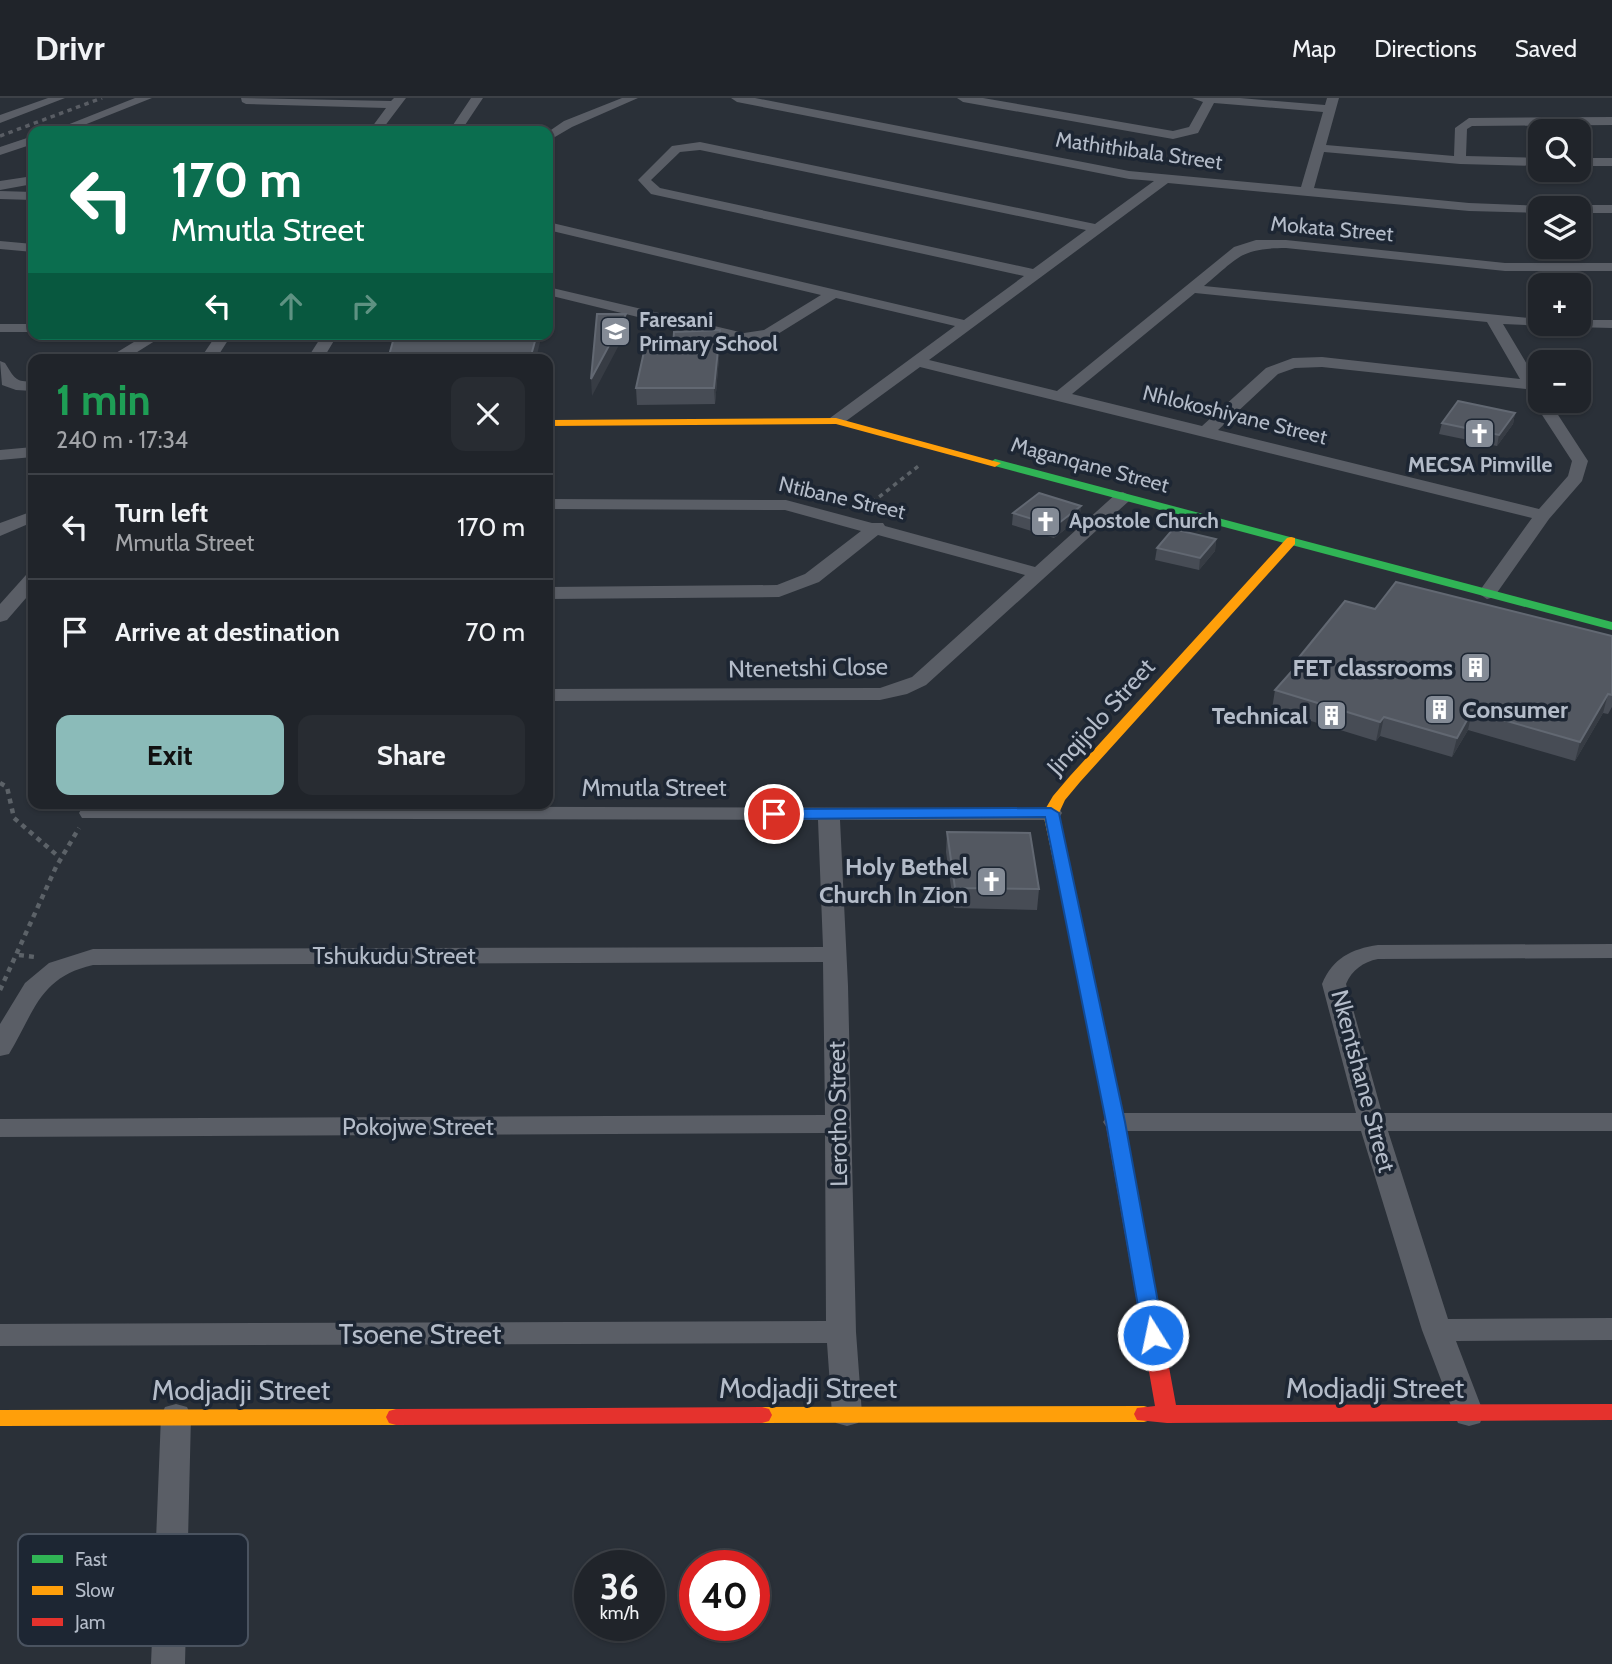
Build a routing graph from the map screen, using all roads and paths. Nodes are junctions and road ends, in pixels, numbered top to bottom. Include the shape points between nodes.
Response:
1 (59, 98) edge
2 (146, 98) edge
3 (477, 98) edge
4 (632, 98) edge
5 (737, 98) edge
6 (964, 98) edge
7 (1204, 99) edge
8 (246, 100) dead end
9 (289, 100) edge
10 (397, 101) edge
11 (1331, 104) edge
12 (0, 119) edge
13 (1612, 121) edge
14 (71, 126) edge
15 (379, 126) edge
16 (458, 126) edge
17 (553, 133) edge
18 (28, 142) edge
19 (1320, 148) junction
20 (0, 151) edge
21 (1460, 160) junction
22 (1528, 162) edge
23 (1591, 162) edge
24 (1612, 162) edge
25 (1165, 178) junction
26 (28, 180) edge
27 (0, 186) edge
28 (1307, 192) junction
29 (0, 195) edge
30 (28, 196) edge
31 (1528, 209) edge
32 (1591, 209) edge
33 (1612, 209) edge
34 (553, 227) edge
35 (1099, 229) junction
36 (0, 245) edge
37 (28, 248) edge
38 (1612, 267) edge
39 (1035, 274) junction
40 (1194, 289) junction
41 (553, 291) edge
42 (834, 293) junction
43 (1494, 321) junction
44 (1528, 322) edge
45 (964, 324) junction
46 (1591, 324) edge
47 (1612, 324) edge
48 (0, 328) edge
49 (28, 328) edge
50 (148, 340) edge
51 (123, 354) edge
52 (916, 361) junction
53 (0, 366) edge
54 (1528, 380) edge
55 (3, 383) edge
56 (28, 386) edge
57 (1528, 394) edge
58 (1060, 396) junction
59 (1549, 413) edge
60 (836, 421) junction
61 (553, 423) edge
62 (1208, 431) junction
63 (941, 449) junction
64 (28, 452) edge
65 (0, 455) edge
66 (1124, 497) junction
67 (553, 504) edge
68 (1543, 514) junction
69 (28, 518) edge
70 (850, 520) junction
71 (877, 527) junction
72 (0, 531) edge
73 (1291, 541) junction
74 (1038, 573) junction
75 (28, 585) edge
76 (553, 593) edge
77 (1487, 593) junction
78 (0, 616) edge
79 (1612, 626) edge
80 (553, 695) edge
81 (0, 783) edge
82 (90, 813) joint
83 (1051, 813) junction
84 (829, 814) junction
85 (59, 857) junction
86 (1612, 951) edge
87 (834, 954) junction
88 (0, 990) edge
89 (0, 1048) edge
90 (1116, 1122) junction
91 (1612, 1122) edge
92 (1372, 1123) junction
93 (836, 1124) junction
94 (0, 1128) edge
95 (1612, 1329) edge
96 (1437, 1330) junction
97 (841, 1332) junction
98 (0, 1335) edge
99 (1612, 1412) edge
100 (847, 1414) junction
101 (1167, 1415) junction
102 (1469, 1415) junction
103 (176, 1416) junction
104 (1, 1418) edge
105 (172, 1534) edge
106 (169, 1646) edge
107 (168, 1664) edge

1 - 12 street
2 - 14 street
3 - 16 street
4 - 17 street
5 - 25 street, Mathithibala Street via 1092,169
6 - 7 street via 1169,135 1194,130
7 - 11 street
8 - 9 street
9 - 10 street
10 - 15 street
11 - 19 street
13 - 21 street via 1471,122 1461,128
18 - 20 street
19 - 21 street
19 - 28 street
21 - 22 street
23 - 24 street
25 - 28 street, Mathithibala Street
25 - 35 street
26 - 27 street
28 - 31 street, Mathithibala Street
29 - 30 street
32 - 33 street
34 - 42 street
35 - 39 street
35 - 39 street via 696,146 676,149 646,175 645,184 656,191
36 - 37 street
38 - 40 street, Mokata Street via 1505,267 1262,243 1239,250
39 - 45 street
40 - 43 street
40 - 58 street, Mokata Street
41 - 42 street via 744,338 768,334
42 - 45 street
43 - 44 street
43 - 54 street
45 - 52 street
46 - 47 street
48 - 49 street
50 - 51 street
52 - 58 street, Nhlokoshiyane Street
52 - 60 street
53 - 55 street
55 - 56 street
57 - 62 street via 1322,362 1293,363 1272,371
58 - 62 street, Nhlokoshiyane Street
59 - 68 street via 1580,461 1576,477
60 - 61 street, Maganqane Street
60 - 63 street, Maganqane Street
62 - 68 street, Nhlokoshiyane Street
63 - 66 street, Maganqane Street
63 - 70 path
64 - 65 street
66 - 73 street, Maganqane Street
66 - 74 street, Ntenetshi Close
67 - 70 street, Ntibane Street via 774,504
68 - 77 street
69 - 72 street
70 - 71 street, Ntibane Street
71 - 74 street, Ntibane Street
71 - 76 street via 821,572 779,591
73 - 77 street, Maganqane Street
73 - 83 street, Jinqijolo Street via 1075,779
74 - 80 street, Ntenetshi Close via 919,681 887,694
75 - 78 street
77 - 79 street, Maganqane Street
81 - 85 path via 7,787 14,818
82 - 84 street, Mmutla Street
82 - 85 path
83 - 84 street, Mmutla Street
83 - 90 street, Jinqijolo Street
84 - 87 street, Lerotho Street
85 - 88 path
86 - 92 street, Nkentshane Street via 1378,952 1345,965 1334,984
87 - 89 street, Tshukudu Street via 93,957 67,962 38,981
87 - 93 street, Lerotho Street
90 - 92 street
90 - 101 street, Jinqijolo Street
91 - 92 street
92 - 96 street, Nkentshane Street
93 - 94 street, Pokojwe Street
93 - 97 street, Lerotho Street
95 - 96 street
96 - 102 street, Nkentshane Street
97 - 98 street, Tsoene Street
97 - 100 street, Lerotho Street
99 - 102 street, Modjadji Street
100 - 101 street, Modjadji Street
100 - 103 street, Modjadji Street
101 - 102 street, Modjadji Street
103 - 104 street, Modjadji Street
103 - 105 street
106 - 107 street

